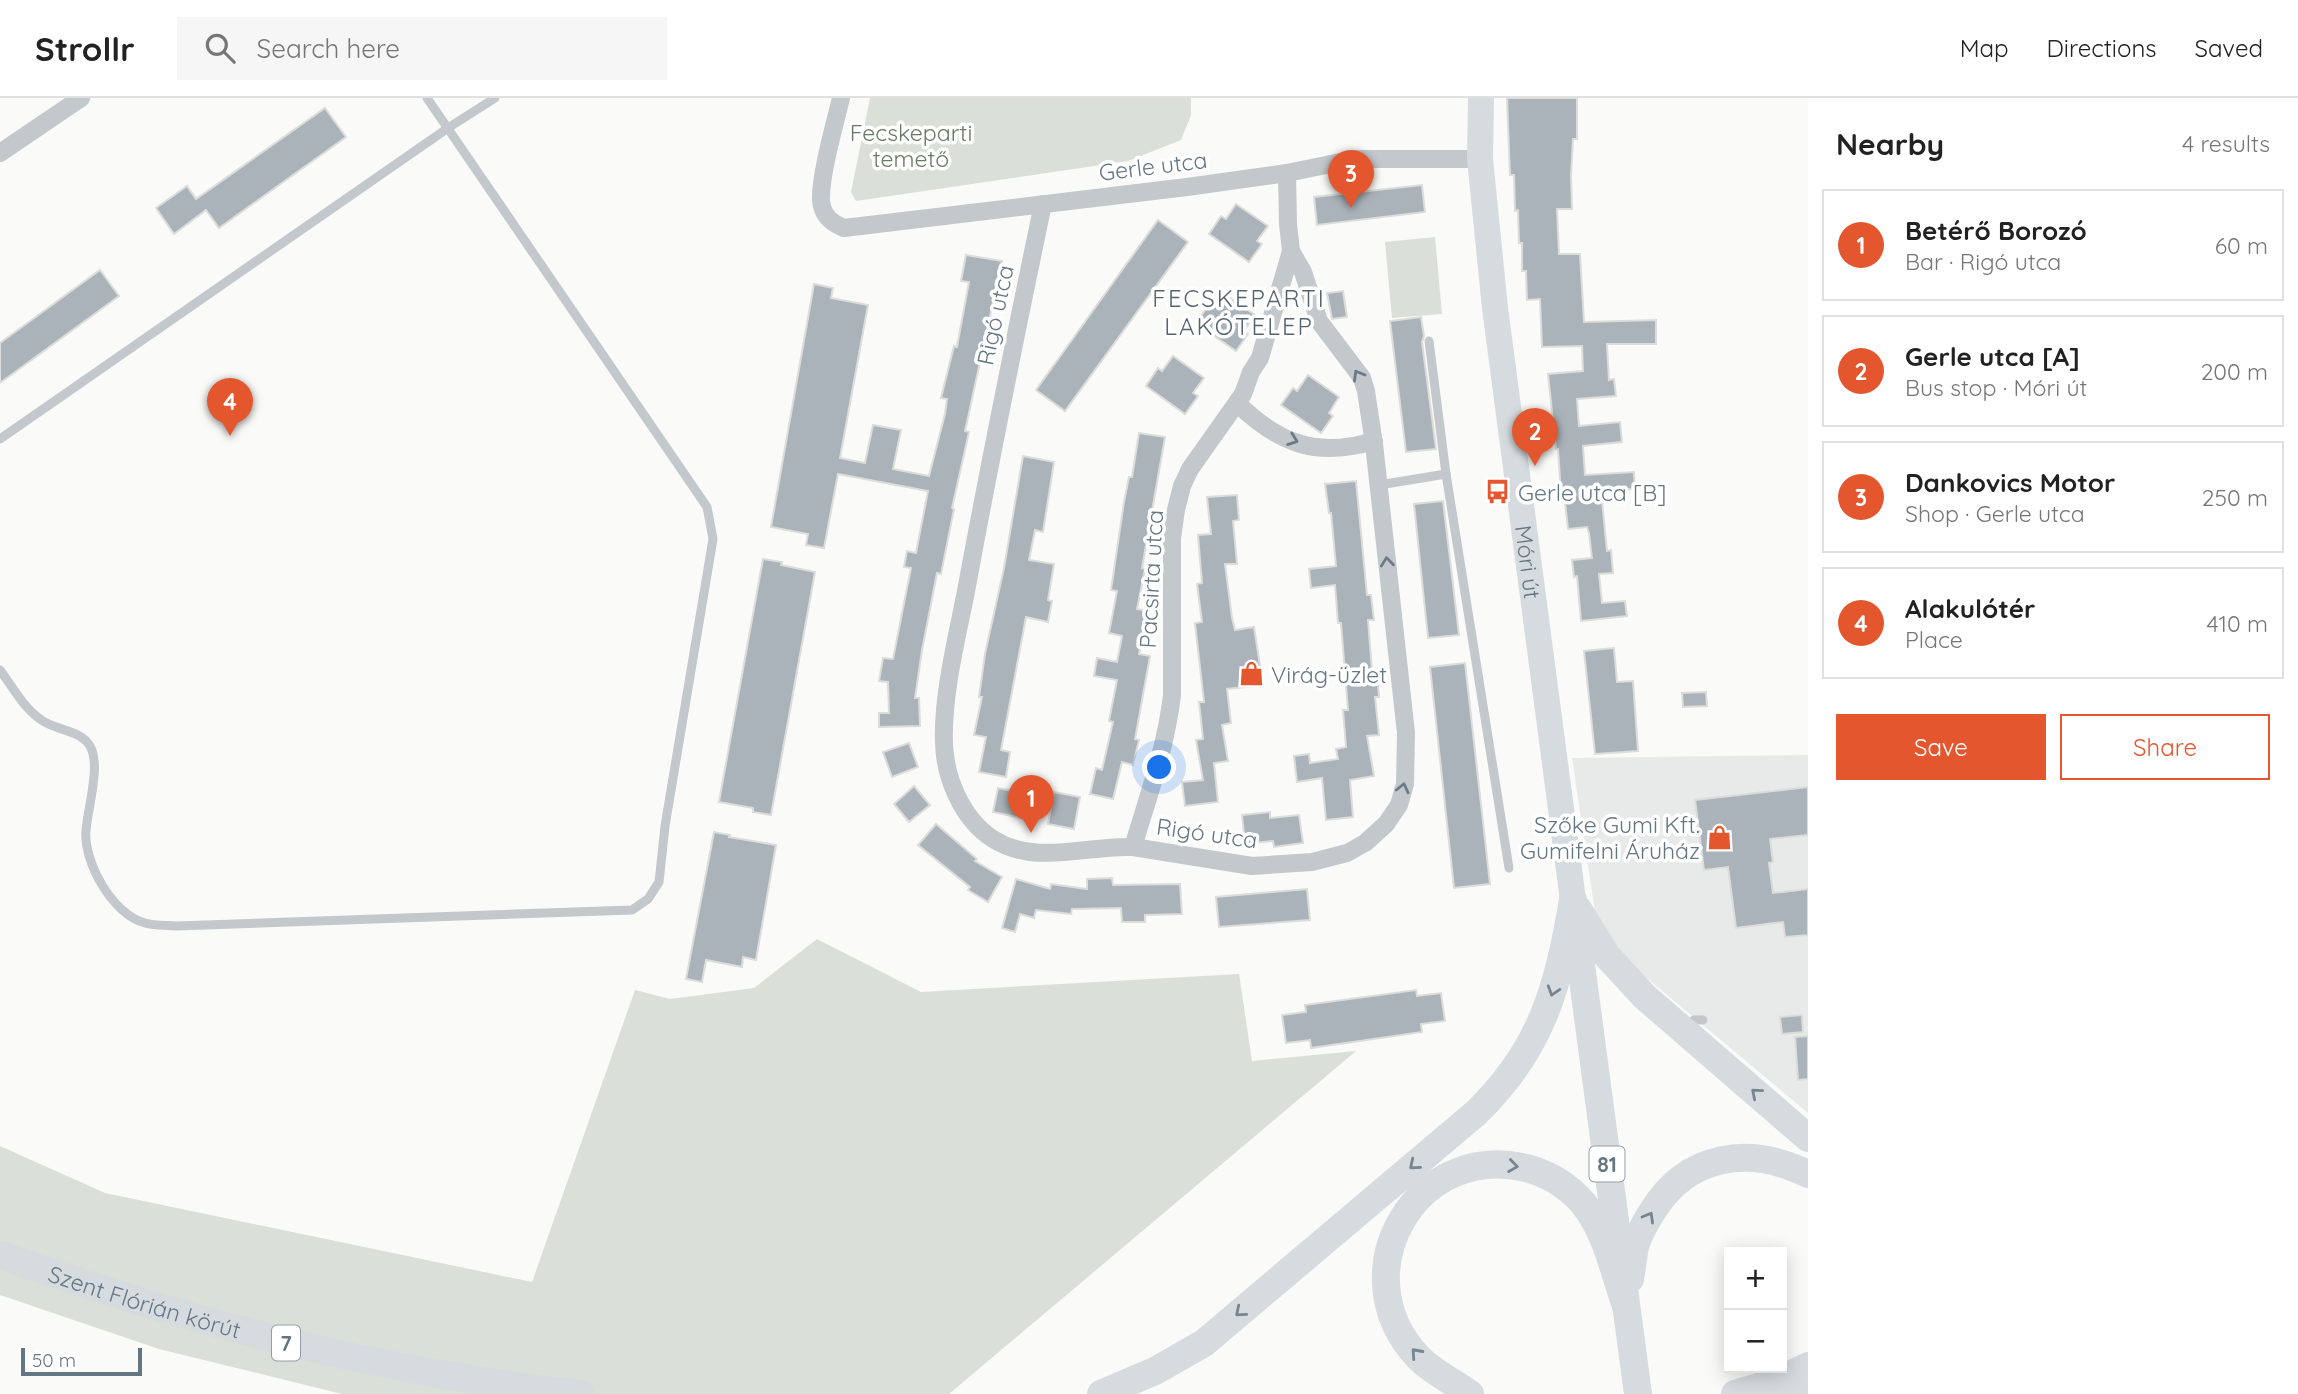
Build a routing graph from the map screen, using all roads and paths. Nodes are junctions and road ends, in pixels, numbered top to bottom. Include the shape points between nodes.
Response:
1 (81, 98) edge
2 (427, 98) edge
3 (495, 98) edge
4 (841, 98) edge
5 (1481, 98) edge
6 (448, 128) junction
7 (0, 153) edge
8 (1480, 159) junction
9 (1287, 173) junction
10 (1043, 204) junction
11 (1292, 251) junction
12 (1429, 341) dead end
13 (1237, 403) junction
14 (0, 439) edge
15 (1374, 441) junction
16 (1446, 474) junction
17 (1379, 485) junction
18 (0, 670) edge
19 (1133, 847) junction
20 (1508, 868) dead end
21 (1573, 900) junction
22 (1808, 1138) edge
23 (1808, 1174) edge
24 (0, 1255) edge
25 (1626, 1306) junction
26 (1808, 1366) edge
27 (1808, 1393) edge
28 (581, 1394) edge
29 (1101, 1394) edge
30 (1470, 1394) edge
31 (1638, 1394) edge
32 (1735, 1394) edge
33 (1790, 1394) edge

1 - 7 street
2 - 6 lane
3 - 6 lane
4 - 10 street, Gerle utca via 822,184 821,201 833,224 844,228
5 - 8 main road, Móri út
6 - 14 lane
6 - 18 lane via 708,507 713,539 659,882 648,899 632,910 177,926 144,923 118,907 92,864 85,834 95,761 92,749 85,738 42,721
8 - 9 street, Gerle utca via 1355,159
8 - 21 main road, Móri út via 1495,308
9 - 10 street, Gerle utca
9 - 11 street, Rigó utca
10 - 19 street, Rigó utca via 944,716 947,765 974,823 1008,847 1052,853
11 - 13 street, Pacsirta utca via 1264,346
15 -> 11 street, Rigó utca via 1362,378 1318,321
12 - 16 lane
13 -> 15 street via 1291,441 1336,450
13 - 19 street, Pacsirta utca via 1199,454 1182,486 1176,510 1172,695 1166,738
15 - 17 street, Rigó utca
16 - 17 lane
16 - 20 lane
19 -> 17 street, Rigó utca via 1252,866 1312,862 1348,853 1365,843 1399,805 1405,784 1406,733
22 -> 21 main road via 1693,1025 1646,997 1606,956
21 - 25 main road, 81
21 -> 29 main road via 1564,954 1541,1026 1497,1093 1204,1343
25 -> 23 main road via 1635,1246 1644,1224 1661,1197 1684,1176 1707,1163 1734,1158 1765,1159
24 - 28 main road, Szent Flórián körút / 7 via 123,1297 289,1343 447,1376
30 -> 25 main road via 1419,1359 1391,1317 1386,1295 1385,1269 1399,1223 1411,1204 1450,1175 1497,1164 1540,1172 1561,1184 1583,1203 1598,1228
25 - 31 main road, 81
26 - 32 main road
27 - 33 main road

